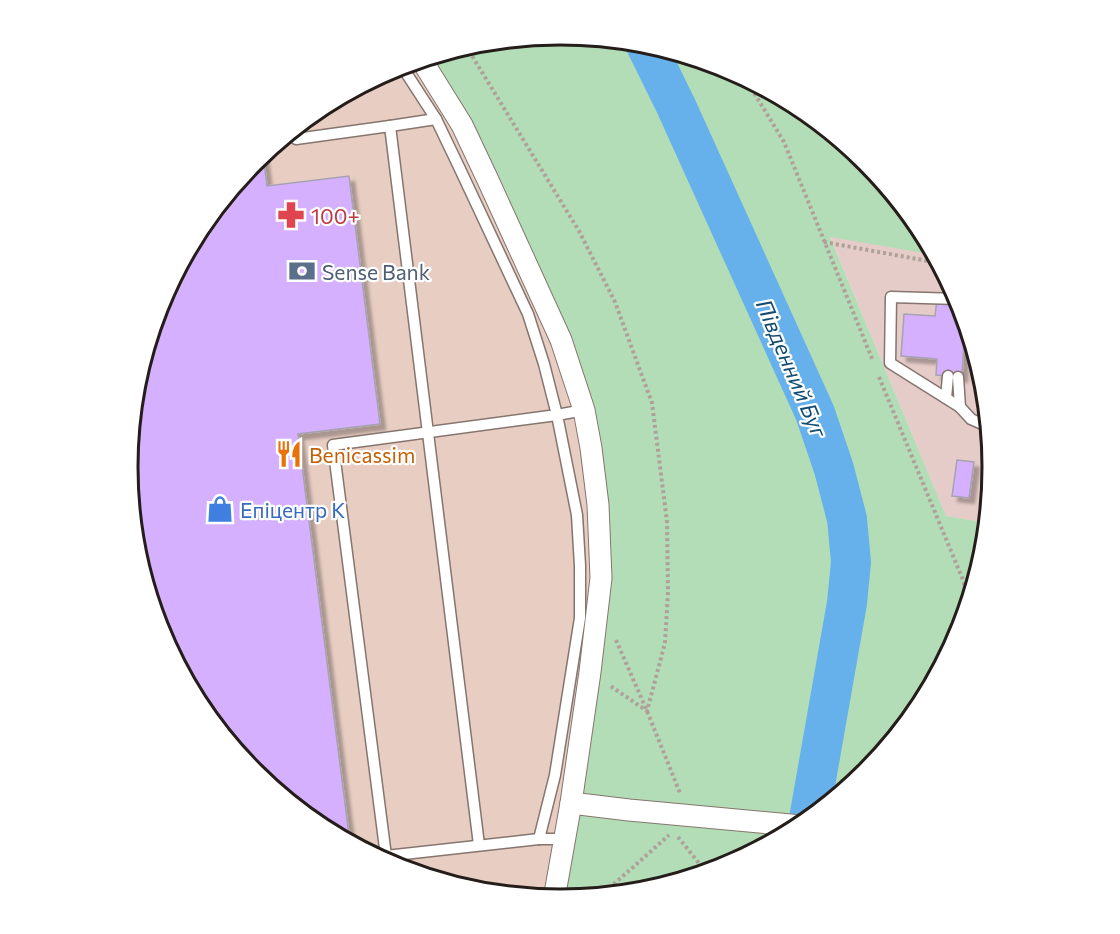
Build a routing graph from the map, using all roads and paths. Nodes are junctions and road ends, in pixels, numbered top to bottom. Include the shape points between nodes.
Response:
1 (471, 55) edge
2 (426, 67) edge
3 (407, 74) edge
4 (755, 93) edge
5 (436, 119) junction
6 (390, 126) junction
7 (296, 138) edge
8 (823, 242) junction
9 (927, 260) edge
10 (947, 299) edge
11 (873, 362) dead end
12 (877, 373) dead end
13 (946, 398) junction
14 (960, 407) junction
15 (584, 410) junction
16 (556, 415) junction
17 (979, 423) edge
18 (427, 433) junction
19 (965, 587) edge
20 (613, 633) dead end
21 (606, 682) dead end
22 (647, 711) junction
23 (682, 797) dead end
24 (571, 803) junction
25 (784, 824) edge
26 (539, 839) junction
27 (565, 839) junction
28 (479, 845) junction
29 (385, 851) edge
30 (395, 855) edge
31 (701, 865) edge
32 (613, 885) edge
33 (556, 889) edge

1 - 22 path via 579,231 615,302 652,403 667,522 668,592 664,643
2 - 15 street via 462,126 487,178 561,340
3 - 5 lane
4 - 8 path via 784,142
5 - 6 lane
5 - 16 lane via 528,314
6 - 7 lane
6 - 18 lane
8 - 9 path
8 - 11 path
10 - 13 lane via 891,297 890,363
12 - 19 path
13 - 14 lane
13 - 14 lane via 953,376
14 - 17 lane
15 - 16 lane
15 - 24 street via 598,505 601,578
16 - 18 lane
16 - 26 lane via 577,515 580,618 556,765
18 - 28 lane
18 - 29 lane via 333,445
20 - 22 path
21 - 22 path
22 - 23 path
24 - 25 street
24 - 27 street
26 - 27 lane
26 - 28 lane
27 - 33 street
28 - 30 lane
31 - 32 path via 673,831

